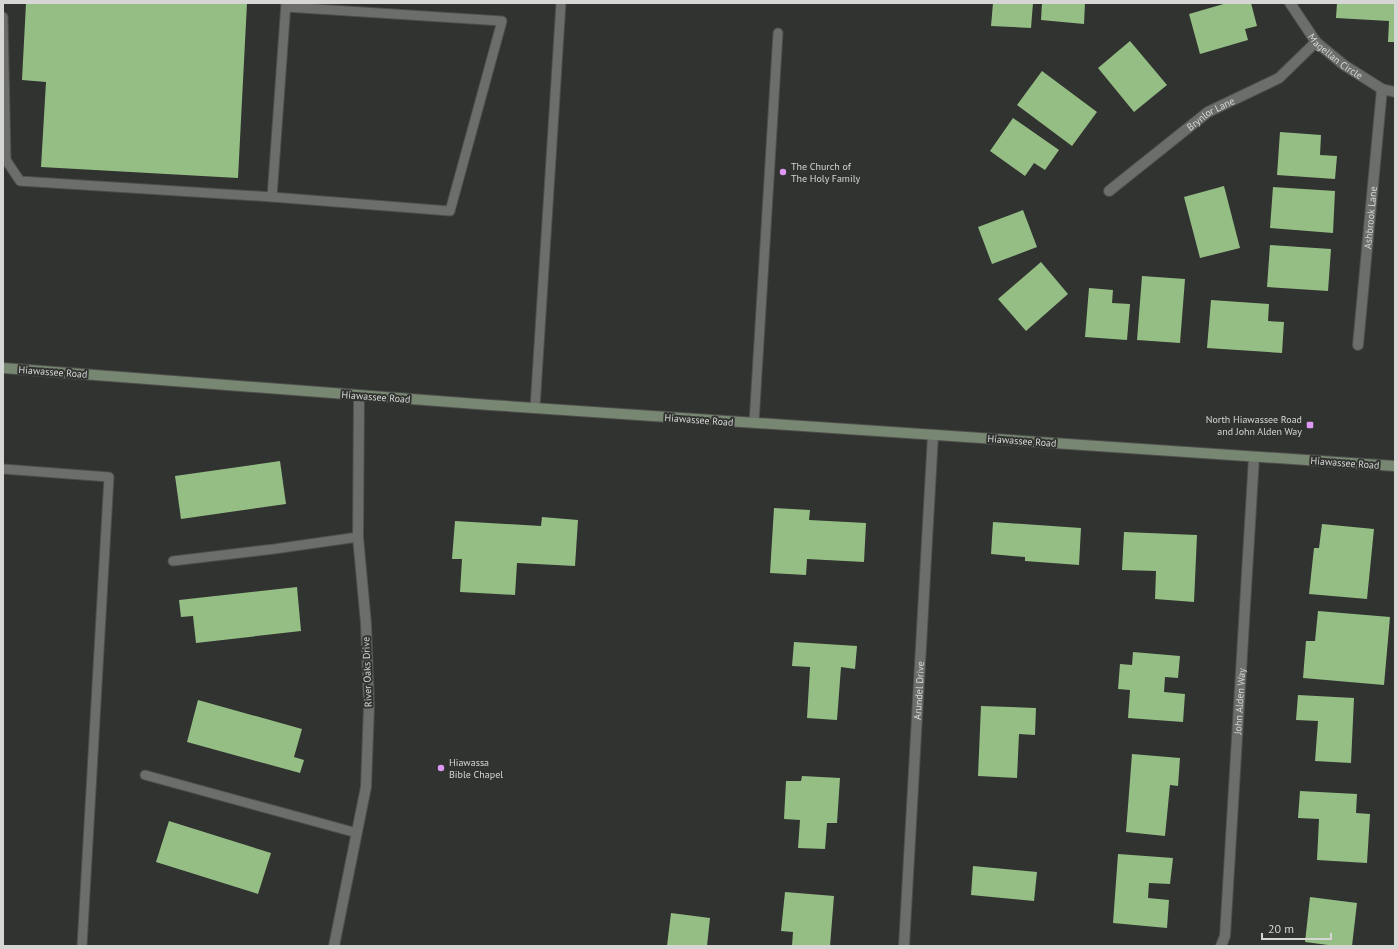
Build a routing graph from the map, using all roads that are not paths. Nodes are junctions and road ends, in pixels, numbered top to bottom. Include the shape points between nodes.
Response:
1 (561, 3) edge
2 (1290, 3) edge
3 (286, 5) edge
4 (3, 17) edge
5 (778, 33) dead end
6 (1316, 42) junction
7 (1382, 89) junction
8 (1395, 92) edge
9 (1109, 191) dead end
10 (272, 197) junction
11 (1358, 346) dead end
12 (3, 368) edge
13 (359, 396) junction
14 (535, 408) junction
15 (754, 423) junction
16 (933, 436) junction
17 (1254, 457) junction
18 (1395, 466) edge
19 (3, 469) edge
20 (358, 537) junction
21 (173, 561) dead end
22 (145, 775) dead end
23 (356, 833) junction
24 (82, 946) edge
25 (334, 946) edge
26 (904, 946) edge
27 (1221, 946) edge

1 - 14 lane
2 - 6 street, Magellan Circle
3 - 10 lane
3 - 10 lane via 502,21 450,211
4 - 10 lane via 6,160 20,181
5 - 15 lane
6 - 7 street, Magellan Circle via 1344,65
6 - 9 street, Brynlor Lane via 1279,78 1208,112
7 - 8 street, Magellan Circle
7 - 11 street, Ashbrook Lane
12 - 13 main road, Hiawassee Road
13 - 14 main road, Hiawassee Road
13 - 20 street, River Oaks Drive
14 - 15 main road, Hiawassee Road
15 - 16 main road, Hiawassee Road
16 - 17 main road, Hiawassee Road
16 - 26 street, Arundel Drive
17 - 18 main road, Hiawassee Road
17 - 27 street, John Alden Way via 1225,936
19 - 24 lane via 109,477
20 - 21 lane
20 - 23 street, River Oaks Drive via 366,624 369,706 366,787
22 - 23 lane
23 - 25 street, River Oaks Drive

